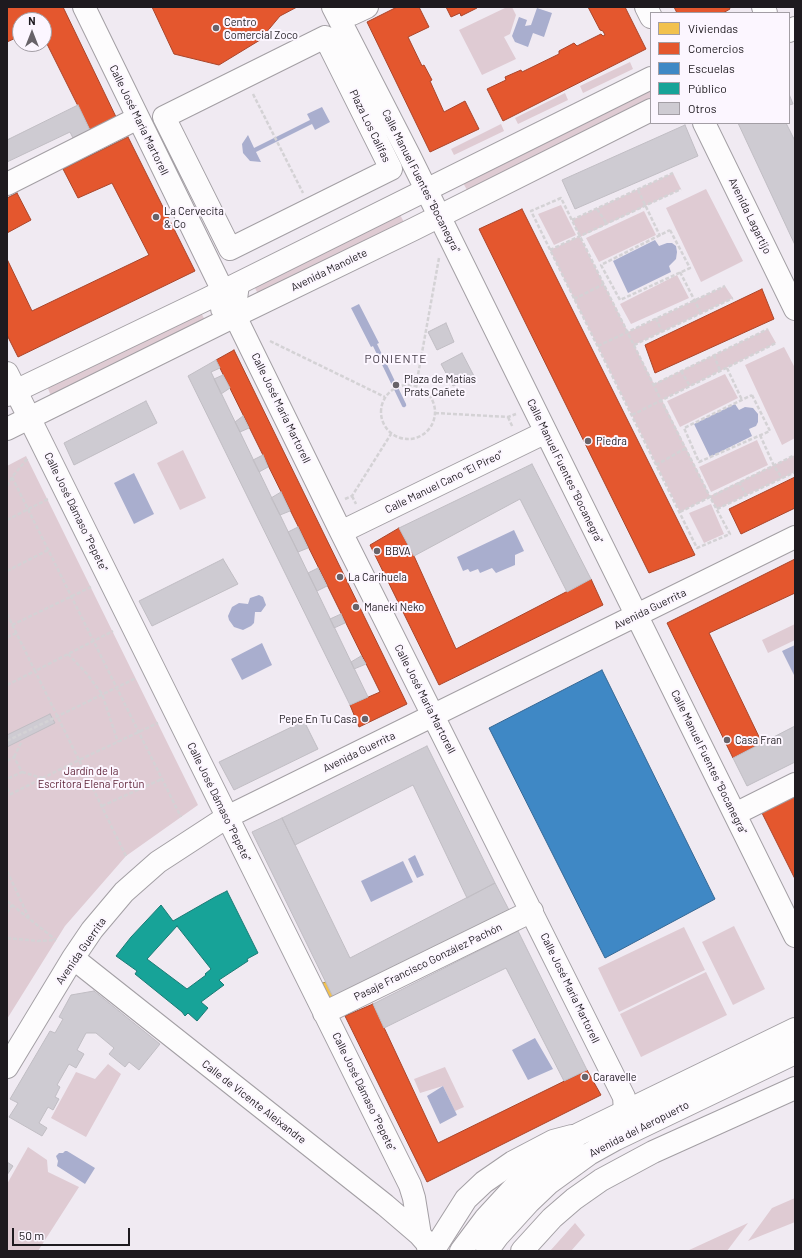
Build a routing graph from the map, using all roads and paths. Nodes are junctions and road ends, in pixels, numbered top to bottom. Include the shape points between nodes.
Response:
1 (84, 7) edge
2 (350, 9) edge
3 (244, 77) junction
4 (650, 78) edge
5 (650, 110) edge
6 (138, 118) junction
7 (704, 124) edge
8 (673, 173) dead end
9 (7, 184) edge
10 (681, 189) dead end
11 (426, 190) junction
12 (638, 190) junction
13 (646, 206) junction
14 (312, 209) junction
15 (597, 209) junction
16 (439, 216) junction
17 (572, 220) junction
18 (607, 224) junction
19 (580, 236) junction
20 (660, 236) junction
21 (550, 250) junction
22 (439, 256) dead end
23 (680, 272) junction
24 (604, 284) junction
25 (726, 286) dead end
26 (230, 287) junction
27 (574, 298) junction
28 (732, 298) dead end
29 (694, 300) junction
30 (795, 309) edge
31 (701, 313) junction
32 (656, 318) junction
33 (228, 319) junction
34 (768, 329) dead end
35 (627, 332) junction
36 (662, 332) junction
37 (270, 341) dead end
38 (776, 343) dead end
39 (634, 345) junction
40 (598, 346) junction
41 (714, 355) junction
42 (727, 368) junction
43 (681, 371) junction
44 (720, 371) junction
45 (653, 385) junction
46 (10, 386) edge
47 (416, 386) junction
48 (690, 386) junction
49 (385, 397) junction
50 (661, 400) junction
51 (742, 400) junction
52 (435, 413) junction
53 (516, 414) dead end
54 (632, 415) junction
55 (508, 417) junction
56 (30, 418) junction
57 (7, 429) edge
58 (514, 430) dead end
59 (546, 432) junction
60 (391, 434) junction
61 (760, 435) junction
62 (686, 448) junction
63 (795, 455) edge
64 (30, 457) dead end
65 (656, 465) junction
66 (774, 466) junction
67 (795, 472) edge
68 (12, 477) junction
69 (782, 478) junction
70 (739, 482) junction
71 (7, 486) edge
72 (746, 495) junction
73 (352, 496) junction
74 (710, 497) junction
75 (48, 499) dead end
76 (345, 499) dead end
77 (358, 507) dead end
78 (28, 509) junction
79 (717, 509) junction
80 (680, 512) junction
81 (7, 520) edge
82 (341, 532) junction
83 (795, 537) edge
84 (48, 550) junction
85 (7, 571) edge
86 (91, 586) dead end
87 (71, 596) junction
88 (7, 614) edge
89 (636, 615) junction
90 (12, 624) junction
91 (113, 631) dead end
92 (17, 633) junction
93 (7, 637) edge
94 (93, 641) junction
95 (68, 654) junction
96 (35, 671) junction
97 (136, 678) dead end
98 (7, 685) edge
99 (116, 687) junction
100 (102, 694) junction
101 (58, 716) junction
102 (433, 716) junction
103 (158, 723) dead end
104 (139, 732) junction
105 (7, 741) edge
106 (22, 741) dead end
107 (118, 742) junction
108 (14, 757) junction
109 (78, 760) junction
110 (7, 761) edge
111 (22, 772) junction
112 (42, 778) junction
113 (162, 779) junction
114 (7, 780) edge
115 (795, 784) edge
116 (7, 788) edge
117 (9, 795) edge
118 (102, 806) junction
119 (735, 814) junction
120 (181, 817) dead end
121 (226, 817) junction
122 (126, 856) dead end
123 (7, 871) edge
124 (7, 901) edge
125 (12, 905) junction
126 (532, 912) junction
127 (7, 913) edge
128 (29, 919) junction
129 (795, 936) edge
130 (7, 938) edge
131 (73, 958) junction
132 (324, 1014) junction
133 (795, 1029) edge
134 (795, 1053) edge
135 (7, 1067) edge
136 (795, 1088) edge
137 (625, 1111) junction
138 (579, 1134) junction
139 (414, 1198) junction
140 (452, 1220) junction
141 (427, 1246) edge
142 (461, 1251) edge
143 (487, 1251) edge
144 (522, 1251) edge

1 - 6 street, Calle José María Martorell
2 - 11 street, Calle Manuel Fuentes "Bocanegra"
3 - 14 path
3 - 14 street, Plaza Los Califas via 325,37 391,169
3 - 14 street, Plaza Los Califas via 164,116 230,249
4 - 11 street
5 - 16 street, Avenida Manolete
6 - 9 street
6 - 26 street, Calle José María Martorell
7 - 30 street, Avenida Lagartijo
8 - 12 path
10 - 13 path
11 - 16 street, Calle Manuel Fuentes "Bocanegra"
11 - 26 street
12 - 13 path
12 - 15 path
13 - 18 path
13 - 20 path
15 - 17 path
15 - 18 path
16 - 33 street, Avenida Manolete
16 - 59 street, Calle Manuel Fuentes "Bocanegra"
17 - 19 path
17 - 21 path via 561,198 531,212
18 - 19 path
19 - 21 path
19 - 24 path
20 - 23 path via 670,230 690,268
20 - 23 path via 601,265 620,300
21 - 27 path
22 - 47 path
23 - 29 path
24 - 27 path
24 - 35 path
25 - 29 path
26 - 33 street, Calle José María Martorell via 222,301
26 - 46 street
27 - 40 path
28 - 31 path
29 - 31 path
29 - 32 path
31 - 36 path
32 - 35 path
32 - 36 path
33 - 56 street, Avenida Manolete
33 - 82 street, Calle José María Martorell
34 - 41 path
35 - 39 path
35 - 40 path
36 - 39 path
37 - 49 path
38 - 42 path
39 - 45 path
40 - 54 path
41 - 43 path
41 - 44 path
42 - 44 path
42 - 51 path
43 - 45 path
43 - 48 path
44 - 48 path
45 - 50 path
46 - 56 street, Calle José Dámaso "Pepete"
47 - 49 path via 399,387
47 - 52 path via 430,397
48 - 50 path
49 - 60 path via 381,415 383,424
50 - 54 path
50 - 62 path
51 - 61 path via 752,395 770,431
51 - 61 path via 684,428 700,462
52 - 55 path
52 - 60 path via 429,430 422,436 404,439
53 - 55 path
54 - 65 path
55 - 58 path
56 - 57 street, Avenida Manolete
56 - 121 street, Calle José Dámaso "Pepete"
59 - 82 street, Calle Manuel Cano "El Pireo"
59 - 89 street, Calle Manuel Fuentes "Bocanegra"
60 - 73 path
61 - 66 path
62 - 65 path
62 - 74 path
63 - 66 path
64 - 68 path
65 - 80 path
66 - 69 path
66 - 70 path
67 - 69 path
68 - 71 path
68 - 78 path
69 - 72 path
70 - 72 path
70 - 74 path
72 - 79 path
73 - 76 path
73 - 77 path
74 - 79 path
74 - 80 path
75 - 78 path
78 - 81 path
78 - 84 path
79 - 80 path via 730,534 697,548
82 - 102 street, Calle José María Martorell
83 - 89 street, Avenida Guerrita
84 - 85 path
84 - 87 path
86 - 87 path
87 - 90 path
87 - 94 path
88 - 90 path
89 - 102 street, Avenida Guerrita
89 - 119 street, Calle Manuel Fuentes "Bocanegra"
90 - 92 path
91 - 94 path
92 - 93 path
92 - 96 path
94 - 95 path
94 - 99 path
95 - 96 path
95 - 100 path
96 - 98 path
96 - 101 path
97 - 99 path
99 - 100 path
99 - 104 path
100 - 101 path
100 - 107 path
101 - 105 path
101 - 109 path
102 - 121 street, Avenida Guerrita
102 - 126 street, Calle José María Martorell
103 - 104 path
104 - 107 path
104 - 113 path
106 - 108 path
107 - 109 path
108 - 110 path
108 - 111 path
109 - 112 path
109 - 118 path
111 - 112 path
111 - 114 path
112 - 117 path
113 - 118 path
113 - 120 path
115 - 119 street
116 - 117 path
118 - 122 path
119 - 129 street, Calle Manuel Fuentes "Bocanegra"
121 - 131 street, Avenida Guerrita via 158,862 124,892 92,930
121 - 132 street, Calle José Dámaso "Pepete"
123 - 128 path
124 - 125 path
125 - 127 path
125 - 128 path
126 - 132 street, Pasaje Francisco González Pachón
126 - 137 street, Calle José María Martorell via 624,1097
128 - 130 path via 56,940
131 - 135 street, Avenida Guerrita
131 - 141 street, Calle de Vicente Aleixandre via 379,1200
132 - 139 street, Calle José Dámaso "Pepete" via 410,1185
133 - 137 street, Avenida del Aeropuerto
134 - 143 street, Avenida del Aeropuerto via 589,1154 529,1202
136 - 144 street via 653,1152 601,1180 552,1218
137 - 138 street, Avenida del Aeropuerto
138 - 140 street, Avenida del Aeropuerto via 553,1142 495,1173 466,1199
138 - 142 street, Avenida del Aeropuerto via 538,1164 520,1181 484,1219
139 - 140 street via 432,1221 443,1223
139 - 141 street, Calle José Dámaso "Pepete"
140 - 141 street, Avenida del Aeropuerto

